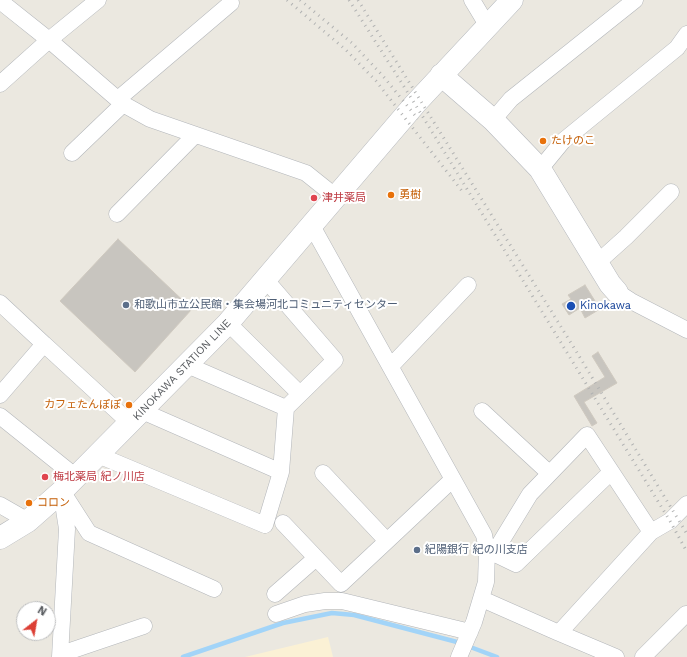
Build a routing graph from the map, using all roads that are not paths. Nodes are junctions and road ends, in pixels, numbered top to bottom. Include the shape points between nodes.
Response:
1 (98, 0) edge
2 (472, 0) edge
3 (512, 0) edge
4 (635, 0) edge
5 (0, 1) edge
6 (232, 3) dead end
7 (488, 24) junction
8 (687, 34) edge
9 (49, 40) junction
10 (442, 75) junction
11 (0, 84) edge
12 (120, 102) junction
13 (493, 120) junction
14 (195, 135) junction
15 (72, 153) dead end
16 (540, 169) junction
17 (671, 192) dead end
18 (336, 197) junction
19 (117, 214) dead end
20 (312, 226) junction
21 (597, 263) junction
22 (266, 280) junction
23 (468, 286) dead end
24 (617, 292) joint
25 (0, 303) edge
26 (228, 323) junction
27 (687, 330) edge
28 (44, 344) junction
29 (187, 365) junction
30 (391, 366) junction
31 (300, 394) junction
32 (0, 395) edge
33 (286, 408) junction
34 (482, 411) dead end
35 (0, 416) edge
36 (136, 417) junction
37 (98, 455) junction
38 (281, 472) junction
39 (611, 472) junction
40 (323, 473) dead end
41 (549, 473) junction
42 (453, 479) junction
43 (69, 484) junction
44 (687, 504) edge
45 (0, 505) edge
46 (28, 521) junction
47 (283, 523) dead end
48 (651, 532) junction
49 (0, 538) edge
50 (387, 541) junction
51 (490, 551) junction
52 (316, 558) junction
53 (214, 589) dead end
54 (275, 594) dead end
55 (482, 599) junction
56 (276, 614) dead end
57 (686, 614) edge
58 (144, 626) dead end
59 (559, 633) junction
60 (464, 644) edge
61 (61, 655) edge
62 (616, 657) edge
63 (643, 657) edge

1 - 9 street
2 - 7 street
3 - 7 main road, KINOKAWA STATION LINE
4 - 13 street via 511,99
5 - 9 street
6 - 12 street
7 - 10 main road, KINOKAWA STATION LINE
8 - 16 street via 677,48 564,141
9 - 11 street
9 - 12 street
10 - 13 main road
10 - 18 main road, KINOKAWA STATION LINE
12 - 14 street via 150,119
12 - 15 street
13 - 16 main road
14 - 18 street via 306,173
14 - 19 street
16 - 21 main road
17 - 21 street
18 - 20 main road, KINOKAWA STATION LINE
20 - 22 main road, KINOKAWA STATION LINE
20 - 30 street
21 - 24 main road
22 - 26 main road, KINOKAWA STATION LINE
22 - 31 street via 335,360
23 - 30 street
24 - 27 street via 631,302
25 - 28 street
26 - 29 main road, KINOKAWA STATION LINE
26 - 31 street
28 - 32 street
28 - 36 street
29 - 33 street
29 - 36 main road, KINOKAWA STATION LINE
30 - 42 street
31 - 33 street
33 - 38 street
34 - 41 street
35 - 43 street
36 - 37 main road, KINOKAWA STATION LINE
36 - 38 street
37 - 38 street via 265,525
37 - 43 main road, KINOKAWA STATION LINE
39 - 41 street via 586,435
39 - 48 street
39 - 51 street via 516,564
40 - 50 street
41 - 51 street via 530,494
42 - 50 street
42 - 51 street
43 - 46 main road, KINOKAWA STATION LINE
43 - 53 street via 89,533
43 - 61 street
44 - 48 street via 670,521
45 - 46 street
46 - 49 main road, KINOKAWA STATION LINE
47 - 52 street
48 - 59 street
50 - 52 street via 341,584
51 - 55 street
52 - 54 street
55 - 59 street
55 - 60 street
56 - 60 street via 305,604 342,601
57 - 63 street
58 - 61 street
59 - 62 street

